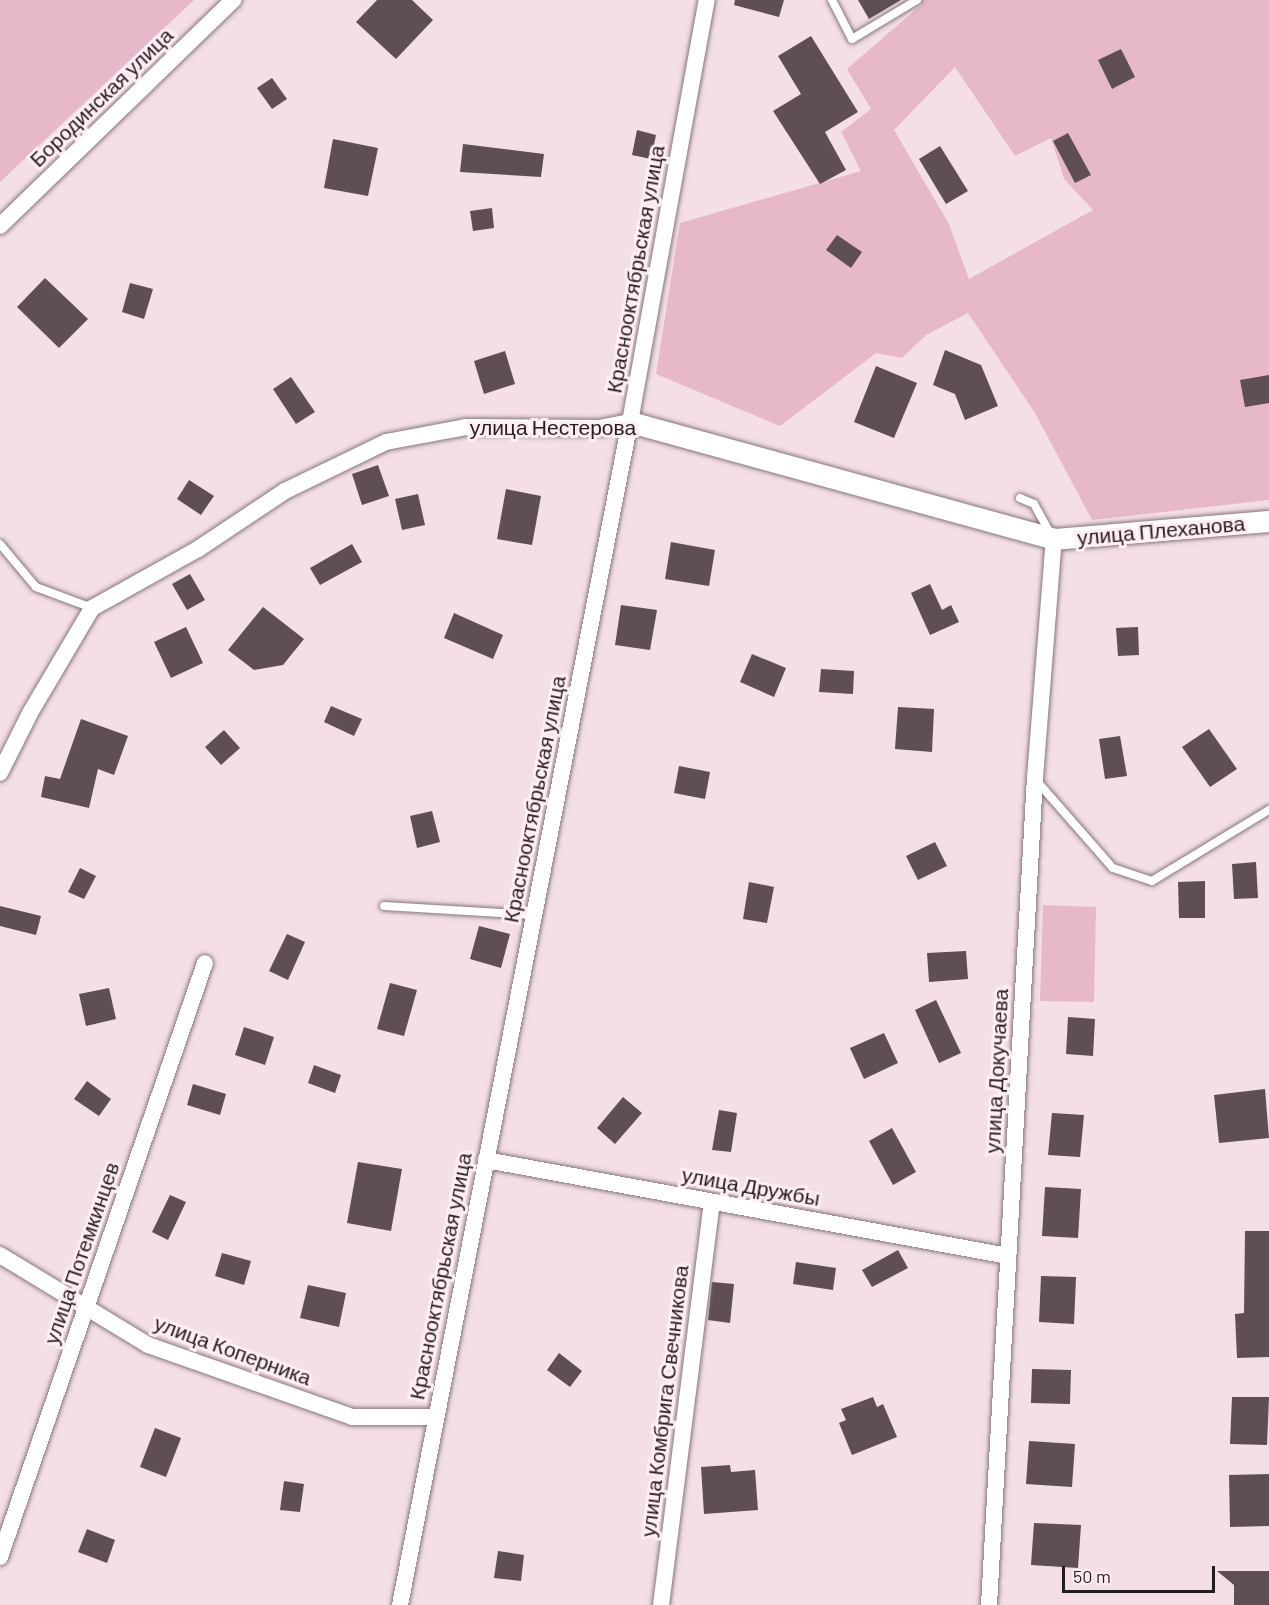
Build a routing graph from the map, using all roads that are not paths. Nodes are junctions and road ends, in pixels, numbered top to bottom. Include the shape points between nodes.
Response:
1 (232, 0) edge
2 (707, 0) edge
3 (832, 0) edge
4 (917, 0) edge
5 (0, 226) edge
6 (630, 422) junction
7 (1020, 498) dead end
8 (1269, 521) edge
9 (1054, 539) junction
10 (0, 544) edge
11 (92, 608) junction
12 (0, 773) edge
13 (1035, 778) junction
14 (1269, 810) edge
15 (384, 906) dead end
16 (534, 915) junction
17 (205, 963) dead end
18 (486, 1160) junction
19 (712, 1202) junction
20 (0, 1255) edge
21 (1008, 1256) junction
22 (86, 1308) junction
23 (436, 1417) junction
24 (0, 1557) edge
25 (400, 1605) edge
26 (661, 1605) edge
27 (989, 1605) edge

1 - 5 street, Бородинская улица
2 - 6 street, Краснооктябрьская улица
3 - 4 lane via 852,39
6 - 9 street, улица Нестерова
6 - 11 street, улица Нестерова via 598,428 466,427 386,442 285,492 198,549
6 - 16 street, Краснооктябрьская улица
7 - 9 lane via 1034,504
8 - 9 street, улица Плеханова
9 - 13 street, улица Докучаева
10 - 11 lane via 36,587
11 - 12 street via 30,713
13 - 14 lane via 1113,868 1152,881
13 - 21 street, улица Докучаева
15 - 16 lane
16 - 18 street, Краснооктябрьская улица
17 - 22 street, улица Потемкинцев
18 - 19 street, улица Дружбы
18 - 23 street, Краснооктябрьская улица
19 - 21 street, улица Дружбы
19 - 26 street, улица Комбрига Свечникова
20 - 22 street, улица Коперника
21 - 27 street, улица Докучаева
22 - 23 street, улица Коперника via 148,1345 352,1417
22 - 24 street, улица Потемкинцев
23 - 25 street, Краснооктябрьская улица

